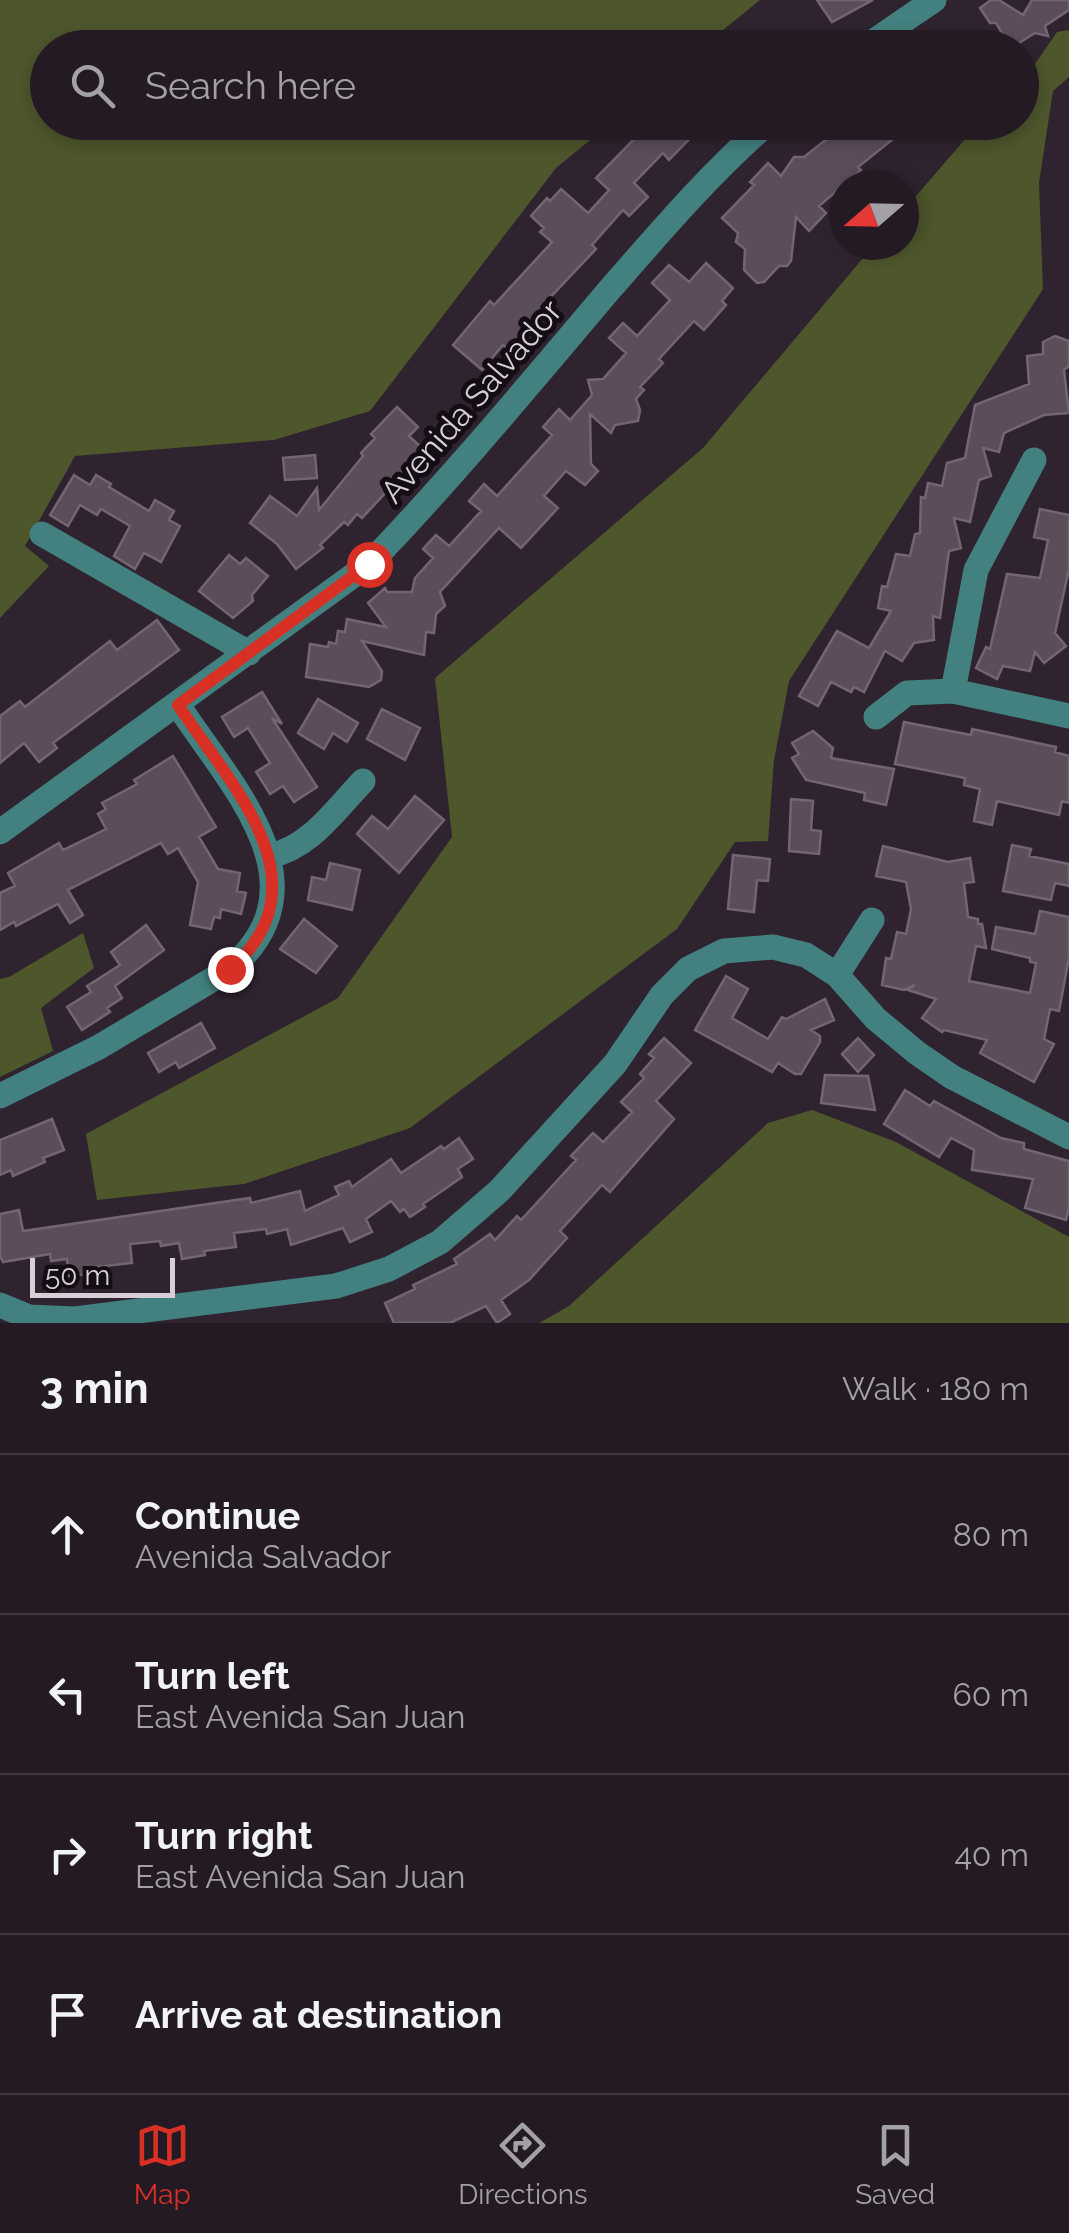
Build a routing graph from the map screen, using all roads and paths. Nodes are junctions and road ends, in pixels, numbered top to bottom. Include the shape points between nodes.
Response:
1 (934, 0) edge
2 (890, 30) edge
3 (747, 140) edge
4 (1034, 460) dead end
5 (42, 534) dead end
6 (249, 654) junction
7 (953, 691) junction
8 (178, 705) junction
9 (1069, 716) edge
10 (876, 717) dead end
11 (363, 781) dead end
12 (0, 832) edge
13 (270, 856) junction
14 (872, 920) dead end
15 (836, 975) junction
16 (0, 1096) edge
17 (1068, 1134) edge
18 (0, 1305) edge

1 - 2 street
3 - 6 street, Avenida Salvador via 414,518 369,564
4 - 7 street via 976,570
5 - 6 street
6 - 8 street, Avenida Salvador
7 - 9 street
7 - 10 street via 907,693
8 - 12 street, Avenida Salvador
8 - 13 street via 262,832
11 - 13 street via 310,836
13 - 16 street via 273,902 248,954 99,1046
14 - 15 street
15 - 17 street via 916,1053
15 - 18 street via 806,955 774,948 724,952 688,969 615,1064 499,1191 440,1242 390,1270 336,1286 75,1319 29,1317

